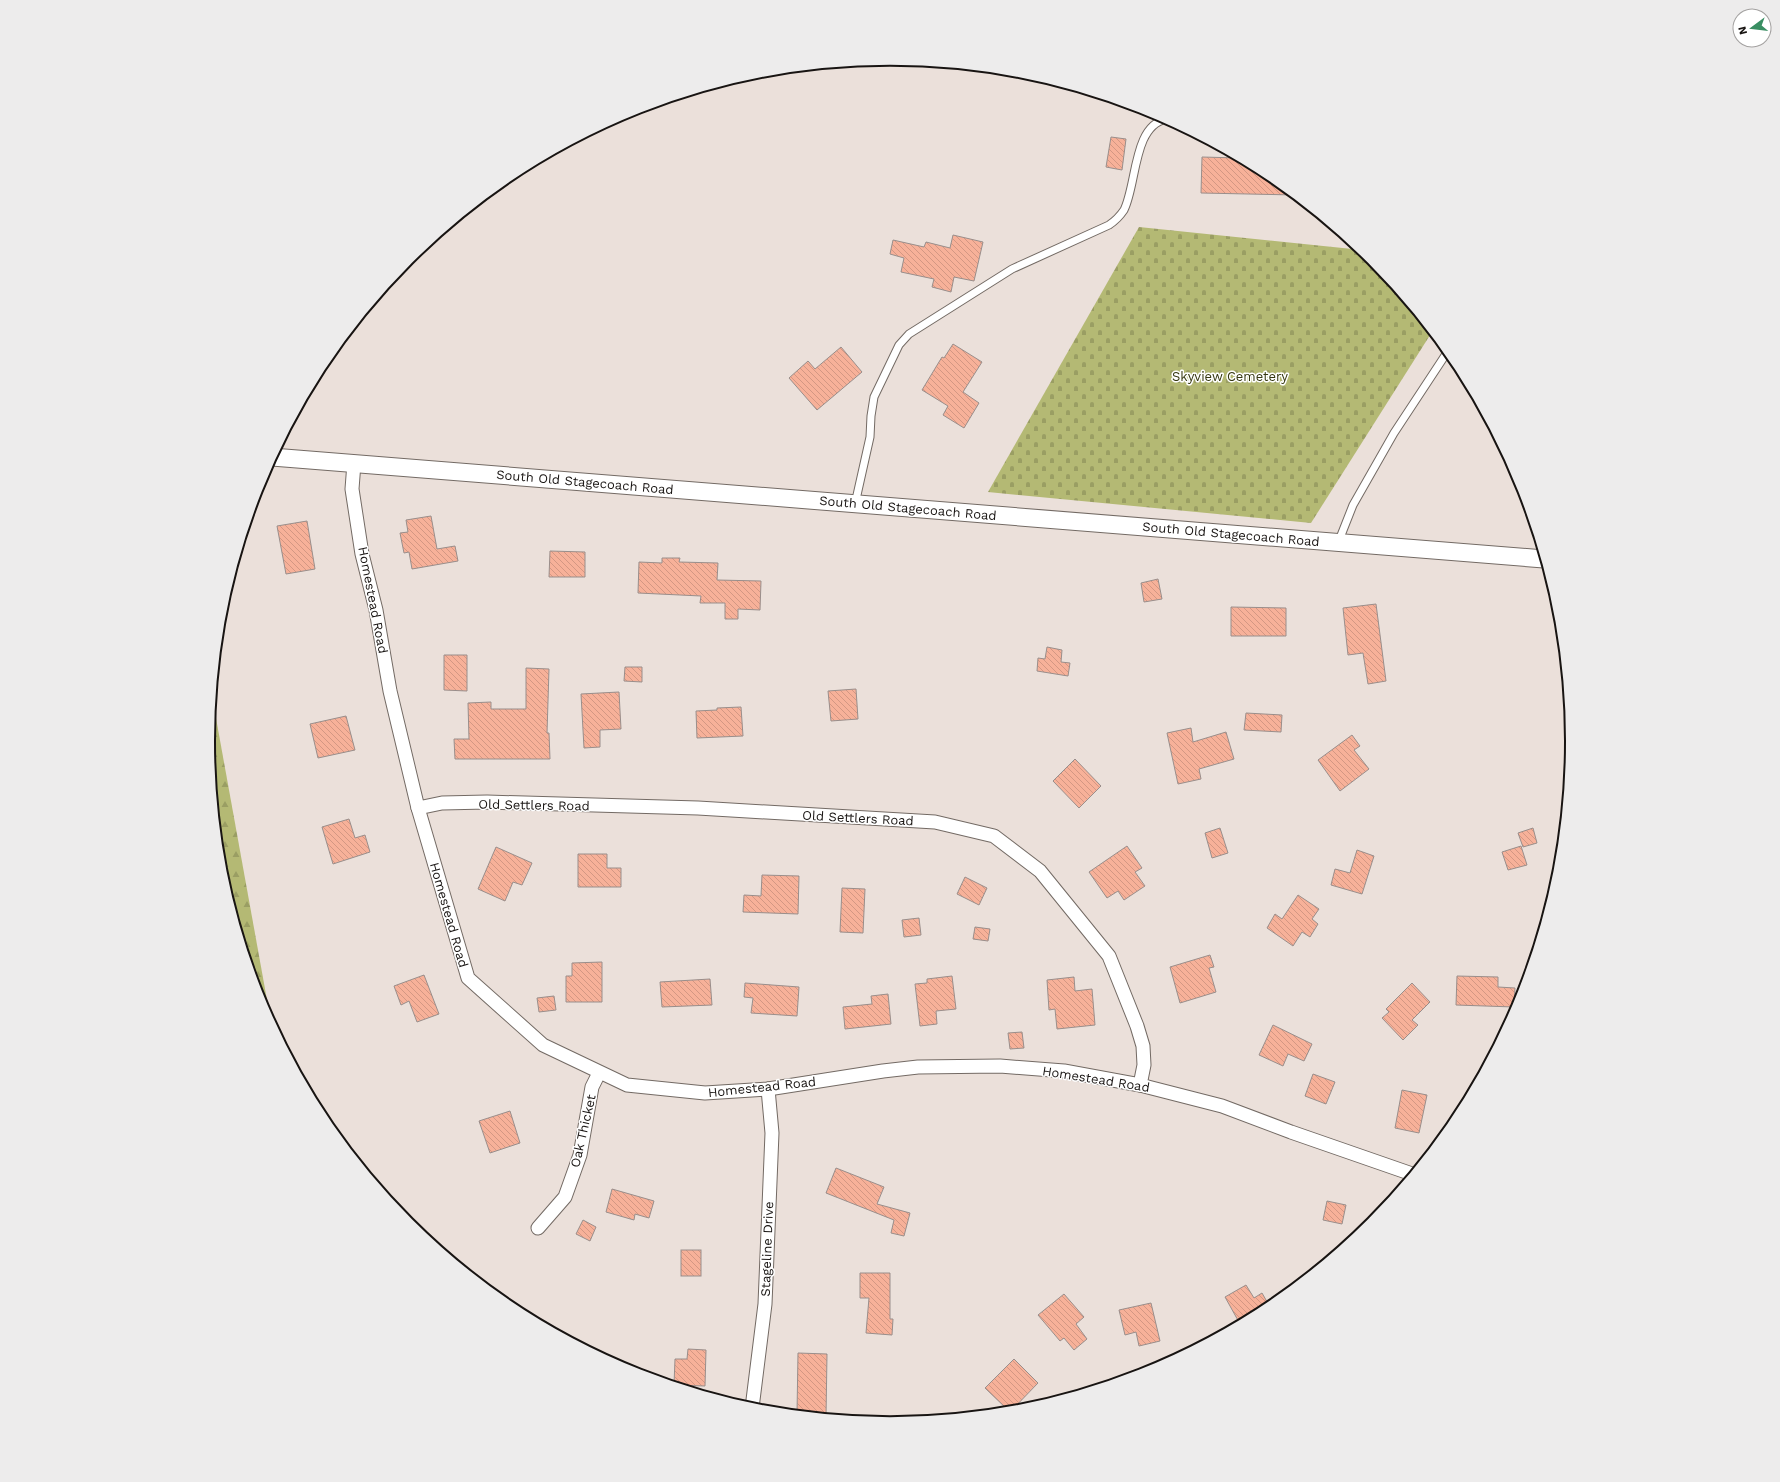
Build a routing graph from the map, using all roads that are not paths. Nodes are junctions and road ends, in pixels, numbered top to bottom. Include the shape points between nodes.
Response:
1 (1158, 122) edge
2 (1444, 356) edge
3 (278, 457) edge
4 (354, 463) junction
5 (855, 504) junction
6 (1338, 543) junction
7 (1540, 559) edge
8 (418, 808) junction
9 (599, 1073) junction
10 (1140, 1084) junction
11 (768, 1089) junction
12 (1408, 1173) edge
13 (538, 1228) dead end
14 (753, 1402) edge

1 - 5 lane via 1143,137 1129,198 1117,220 1012,269 909,334 899,345 874,397 870,436
2 - 6 lane via 1394,433 1353,505
3 - 4 street, South Old Stagecoach Road
4 - 5 street, South Old Stagecoach Road
4 - 8 street, Homestead Road via 352,489 362,554 376,610 390,691
5 - 6 street, South Old Stagecoach Road
6 - 7 street, South Old Stagecoach Road
8 - 9 street, Homestead Road via 468,978 543,1045
8 - 10 street, Old Settlers Road via 442,803 487,802 698,808 935,822 994,836 1040,871 1108,956 1143,1046 1144,1066
9 - 11 street, Homestead Road via 627,1085 705,1093
9 - 13 street, Oak Thicket via 592,1087 580,1155 565,1197
10 - 11 street, Homestead Road via 1064,1071 1000,1066 918,1067
10 - 12 street, Homestead Road via 1222,1106
11 - 14 street, Stageline Drive via 772,1133 765,1304

